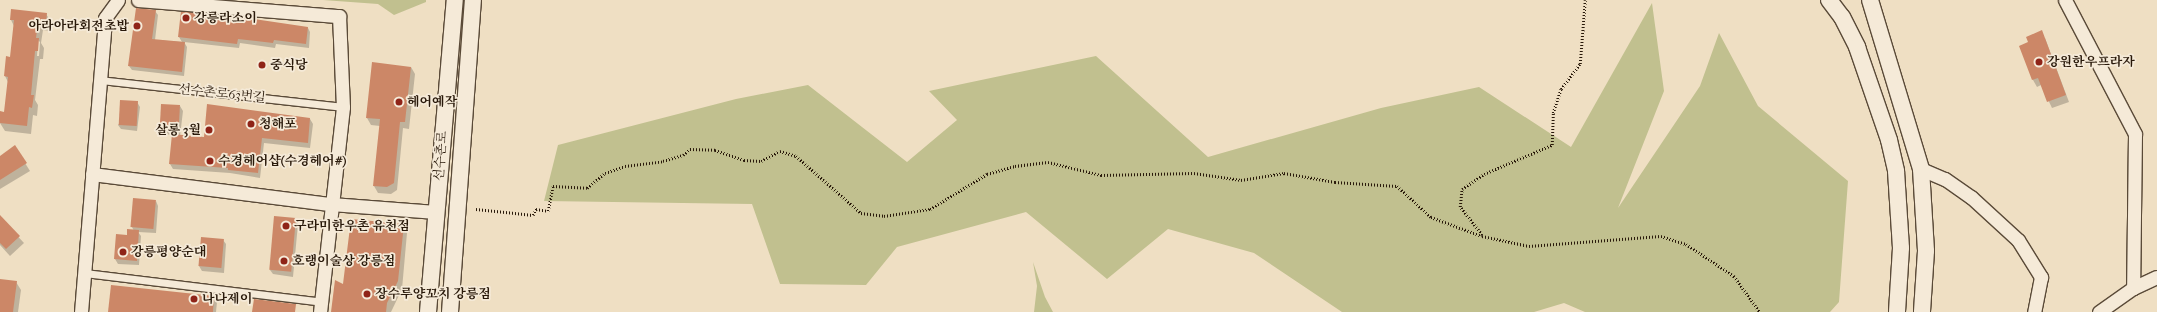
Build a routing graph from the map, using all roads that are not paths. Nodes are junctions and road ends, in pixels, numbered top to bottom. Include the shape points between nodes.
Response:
1 (118, 0) edge
2 (138, 0) edge
3 (449, 0) edge
4 (455, 0) edge
5 (473, 0) edge
6 (478, 0) edge
7 (1829, 0) edge
8 (1870, 0) edge
9 (2065, 0) edge
10 (471, 21) junction
11 (450, 40) junction
12 (100, 80) junction
13 (343, 107) junction
14 (1921, 168) junction
15 (92, 174) junction
16 (331, 204) junction
17 (436, 212) junction
18 (84, 273) junction
19 (2157, 277) edge
20 (2133, 288) junction
21 (321, 307) edge
22 (81, 312) edge
23 (428, 312) edge
24 (450, 312) edge
25 (1897, 312) edge
26 (1922, 312) edge
27 (2034, 312) edge
28 (2099, 312) edge

1 - 12 street via 105,18
2 - 13 street via 339,16
3 - 11 street
4 - 11 street, 선수촌로
5 - 10 street, 선수촌로
6 - 10 street
7 - 25 street via 1842,17 1857,47 1889,140 1896,171 1901,248
8 - 14 street
9 - 20 street via 2135,134
10 - 24 street, 선수촌로
11 - 17 street, 선수촌로
12 - 13 lane, 선수촌로63번길
12 - 15 street
13 - 16 street
14 - 26 street via 1926,251
14 - 27 street via 1945,179 1971,197 2018,240 2041,276
15 - 16 street
15 - 18 street
16 - 17 street
16 - 21 street
17 - 23 street, 선수촌로
18 - 21 lane
18 - 22 street
19 - 20 street
20 - 28 street

